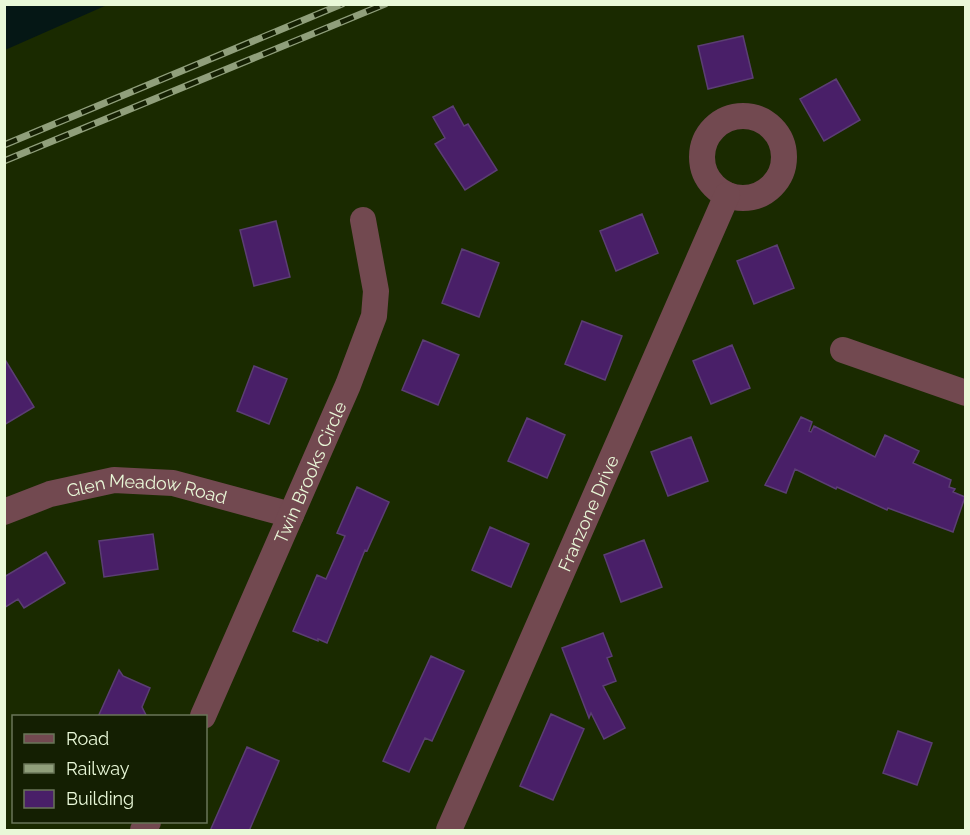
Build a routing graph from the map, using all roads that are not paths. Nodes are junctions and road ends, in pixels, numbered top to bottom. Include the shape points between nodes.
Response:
1 (727, 195) dead end
2 (363, 220) dead end
3 (843, 350) dead end
4 (966, 393) edge
5 (4, 512) edge
6 (291, 515) junction
7 (204, 715) edge
8 (449, 831) edge

1 - 8 street, Franzone Drive
2 - 6 street, Twin Brooks Circle via 376,291 374,315
3 - 4 street
5 - 6 street, Glen Meadow Road via 50,494 114,480 173,483
6 - 7 street, Twin Brooks Circle

